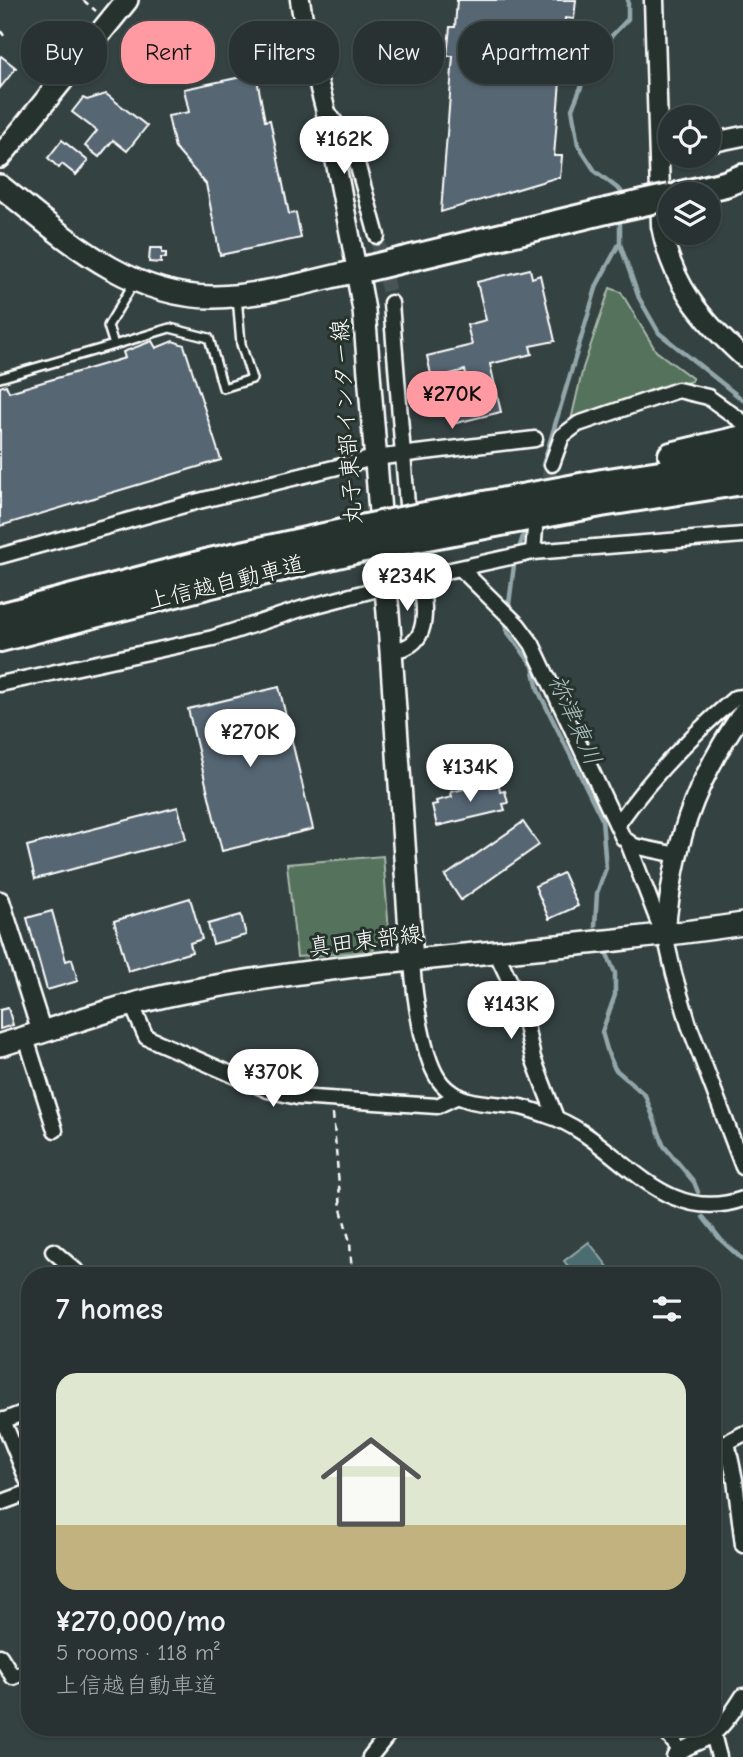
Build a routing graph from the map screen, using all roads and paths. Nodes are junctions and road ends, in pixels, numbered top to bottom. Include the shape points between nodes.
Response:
1 (127, 0) edge
2 (300, 0) edge
3 (654, 0) edge
4 (0, 30) edge
5 (5, 37) dead end
6 (661, 105) edge
7 (326, 108) junction
8 (743, 136) edge
9 (721, 141) edge
10 (0, 157) edge
11 (663, 168) edge
12 (0, 186) edge
13 (658, 200) edge
14 (377, 236) tunnel mouth
15 (357, 271) junction
16 (135, 281) junction
17 (237, 295) junction
18 (391, 303) tunnel mouth
19 (114, 345) junction
20 (743, 357) edge
21 (0, 378) edge
22 (743, 422) edge
23 (743, 438) edge
24 (535, 439) dead end
25 (403, 455) junction
26 (374, 458) junction
27 (743, 460) edge
28 (552, 464) tunnel mouth
29 (743, 485) edge
30 (522, 496) junction
31 (421, 527) junction
32 (535, 529) dead end
33 (743, 535) edge
34 (358, 540) junction
35 (528, 553) junction
36 (0, 556) edge
37 (461, 569) junction
38 (419, 577) junction
39 (385, 587) junction
40 (0, 616) edge
41 (0, 639) edge
42 (391, 650) junction
43 (0, 684) edge
44 (743, 697) edge
45 (743, 712) edge
46 (617, 825) junction
47 (628, 843) junction
48 (677, 855) junction
49 (0, 901) edge
50 (743, 924) edge
51 (662, 928) junction
52 (496, 952) junction
53 (412, 961) junction
54 (132, 1005) junction
55 (34, 1035) junction
56 (0, 1045) edge
57 (456, 1097) junction
58 (332, 1100) junction
59 (556, 1118) junction
60 (55, 1130) dead end
61 (743, 1167) edge
62 (743, 1199) edge
63 (53, 1251) dead end
64 (72, 1267) edge
65 (351, 1267) edge
66 (21, 1414) edge
67 (2, 1421) edge
68 (743, 1434) edge
69 (727, 1442) junction
70 (721, 1445) edge
71 (21, 1468) edge
72 (21, 1494) edge
73 (0, 1503) edge
74 (743, 1545) edge
75 (0, 1656) edge
76 (21, 1674) edge
77 (743, 1696) edge
78 (721, 1726) edge
79 (667, 1736) edge
80 (709, 1736) edge
81 (714, 1736) edge
82 (385, 1751) edge
83 (677, 1754) edge
84 (370, 1757) edge
85 (719, 1757) edge

1 - 10 main road
2 - 7 street
3 - 6 street
4 - 5 path
7 - 14 street via 355,156
7 - 15 street
8 - 9 street
11 - 20 street via 661,226 674,273 699,312
12 - 16 main road via 75,244
13 - 15 highway, bridge
15 - 17 main road
15 - 26 main road, 丸子東部インター線
16 - 17 main road via 185,295
16 - 19 lane via 108,326
17 - 19 lane via 242,344 252,379 223,388 209,338 170,328
18 - 25 street
19 - 21 lane
22 - 28 street via 708,397 678,390 578,424 562,436
23 - 30 highway
24 - 25 street
25 - 26 street
25 - 38 street
26 - 36 street
26 - 39 main road, 丸子東部インター線
27 - 30 highway, 上信越自動車道
29 - 31 highway, 上信越自動車道
30 - 31 highway, 上信越自動車道
31 - 34 highway, 上信越自動車道, bridge
32 - 35 street
33 - 35 street
34 - 40 highway, 上信越自動車道 via 210,561
34 - 41 highway, 上信越自動車道 via 211,585
35 - 37 street
37 - 38 street
37 - 46 street via 532,644
38 - 42 street via 426,608 418,638 409,646
39 - 42 main road, 丸子東部インター線
39 - 43 street via 213,638
42 - 53 main road, 丸子東部インター線
44 - 46 street via 735,698 683,745
45 - 48 street via 698,788
46 - 47 street
47 - 48 street
47 - 51 street
48 - 51 street
49 - 55 street
50 - 51 main road, 真田東部線
51 - 52 main road, 真田東部線
51 - 61 street via 689,1025
52 - 53 main road, 真田東部線
52 - 59 street via 522,1007 533,1058
53 - 54 main road, 真田東部線 via 264,979
53 - 57 street via 417,1012 428,1052 440,1082
54 - 55 main road, 真田東部線
54 - 58 street via 146,1037 268,1090
55 - 56 main road, 真田東部線
55 - 60 street
57 - 58 street via 438,1106
57 - 59 street via 522,1107
58 - 65 path via 341,1209
59 - 62 street via 670,1197 702,1204
63 - 64 street
66 - 67 street
67 - 71 street
68 - 69 street
69 - 70 street
69 - 74 street
72 - 73 street
75 - 76 street via 13,1677
77 - 78 street
79 - 83 street
80 - 83 street
81 - 85 street
82 - 84 street

